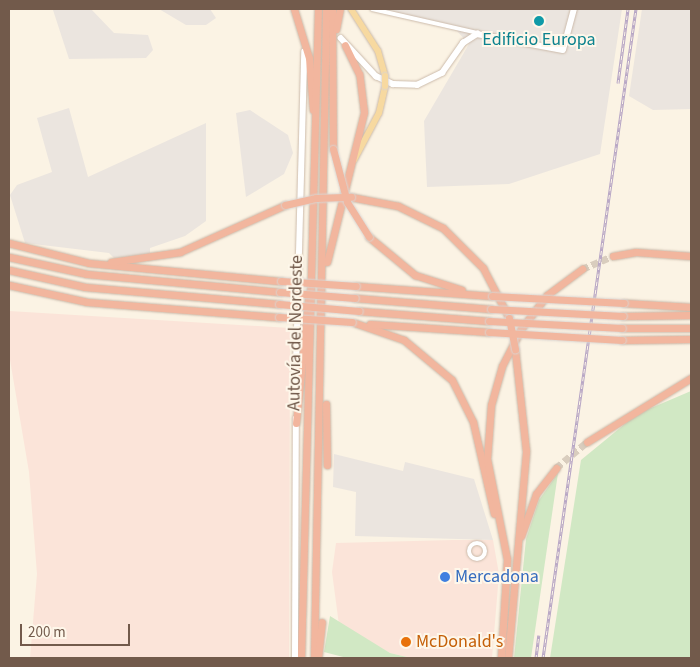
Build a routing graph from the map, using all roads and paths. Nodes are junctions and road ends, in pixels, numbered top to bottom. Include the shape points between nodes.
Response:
1 (293, 9) edge
2 (318, 9) edge
3 (326, 9) edge
4 (332, 9) edge
5 (340, 9) edge
6 (351, 9) edge
7 (372, 9) edge
8 (574, 9) edge
9 (480, 34) junction
10 (343, 41) joint
11 (332, 82) junction
12 (316, 167) junction
13 (351, 168) junction
14 (9, 244) edge
15 (314, 246) junction
16 (44, 253) junction
17 (613, 256) tunnel mouth
18 (691, 256) edge
19 (9, 257) edge
20 (582, 269) tunnel mouth
21 (9, 270) edge
22 (9, 285) edge
23 (323, 290) junction
24 (490, 296) junction
25 (691, 302) edge
26 (624, 303) junction
27 (691, 307) edge
28 (691, 315) edge
29 (354, 322) junction
30 (691, 328) edge
31 (691, 339) edge
32 (323, 364) junction
33 (691, 378) edge
34 (296, 423) junction
35 (587, 442) tunnel mouth
36 (327, 465) dead end
37 (556, 468) tunnel mouth
38 (503, 538) junction
39 (479, 560) joint
40 (516, 575) junction
41 (322, 622) dead end
42 (295, 658) edge
43 (301, 658) edge
44 (314, 658) edge
45 (318, 658) edge
46 (501, 658) edge
47 (508, 658) edge

1 - 12 highway via 309,58
1 - 34 main road via 307,74 300,185
2 - 12 highway, Autovía del Nordeste
3 - 23 highway, Autovía del Nordeste
4 - 11 highway
5 - 11 highway
6 - 13 main road, bridge via 378,51 386,86 379,113
7 - 9 street
8 - 9 main road via 563,50
9 - 10 main road via 466,40 442,73 408,85 376,76
10 - 13 highway via 358,74 364,112
11 - 24 highway, bridge via 333,149 346,202 369,237 415,276
12 - 15 highway, Autovía del Nordeste
13 - 23 highway via 332,229
14 - 16 highway
15 - 34 highway
15 - 43 highway, Autovía del Nordeste
16 - 24 highway, bridge via 115,267
16 - 40 highway, bridge via 117,262 165,256 285,205 316,198 352,197 398,206 443,228 483,268 509,318 516,349 526,451
17 - 18 highway via 636,252
19 - 28 highway, bridge via 87,274 280,292 491,309 623,316
20 - 38 highway via 534,310 508,350 495,385 488,422 487,459
21 - 30 highway, bridge via 85,287 359,311 622,328
22 - 29 highway, bridge via 87,302
23 - 32 highway, Autovía del Nordeste
24 - 26 highway, bridge
25 - 26 highway
26 - 27 highway
29 - 31 highway, bridge via 622,340
29 - 38 highway via 404,340 452,380 473,422 488,494
32 - 36 highway
32 - 44 highway, Autovía del Nordeste
33 - 35 highway
34 - 42 main road
37 - 40 highway via 528,513
38 - 46 highway via 508,590
39 - 39 street via 485,548 474,544 469,553
40 - 47 highway
41 - 45 highway

